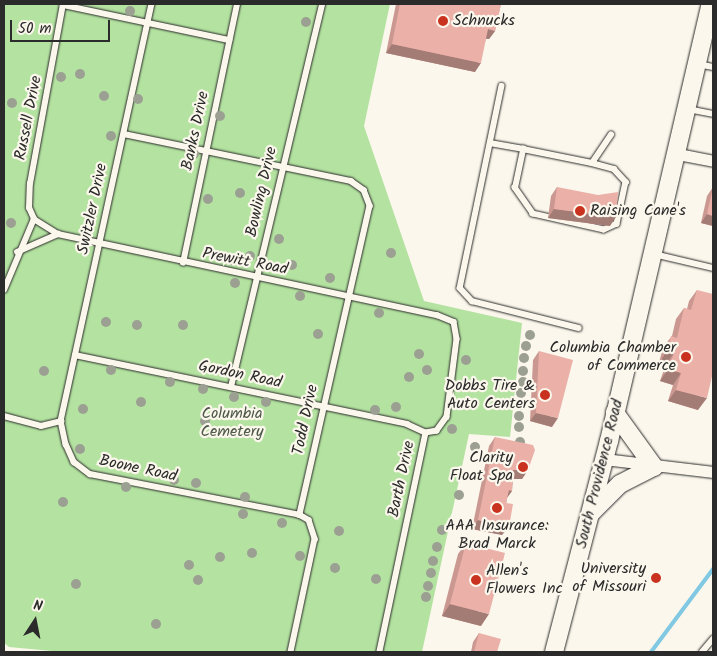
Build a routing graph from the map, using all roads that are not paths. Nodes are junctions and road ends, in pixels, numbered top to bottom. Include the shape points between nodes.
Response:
1 (63, 4) edge
2 (152, 4) edge
3 (237, 4) edge
4 (322, 4) edge
5 (711, 4) edge
6 (148, 24) junction
7 (229, 40) junction
8 (706, 65) edge
9 (502, 86) dead end
10 (688, 109) junction
11 (713, 114) edge
12 (124, 134) junction
13 (611, 135) dead end
14 (490, 142) junction
15 (522, 149) junction
16 (205, 150) junction
17 (678, 154) junction
18 (713, 161) edge
19 (592, 163) junction
20 (282, 167) junction
21 (34, 219) junction
22 (58, 234) junction
23 (100, 241) junction
24 (17, 252) junction
25 (654, 254) junction
26 (183, 263) junction
27 (713, 268) edge
28 (256, 278) junction
29 (4, 290) edge
30 (346, 296) junction
31 (454, 322) joint
32 (580, 328) dead end
33 (75, 355) junction
34 (231, 386) junction
35 (324, 406) junction
36 (616, 413) junction
37 (4, 416) edge
38 (61, 421) junction
39 (426, 433) junction
40 (604, 459) junction
41 (654, 467) junction
42 (713, 472) edge
43 (590, 513) junction
44 (300, 514) junction
45 (713, 639) edge
46 (291, 652) edge
47 (380, 652) edge
48 (554, 652) edge
49 (702, 652) edge

1 - 6 lane
1 - 21 lane, Russell Drive via 30,184
2 - 6 lane, Switzler Drive
3 - 7 lane, Banks Drive
4 - 20 lane, Bowling Drive
5 - 8 main road, South Providence Road
6 - 7 lane
6 - 12 lane, Switzler Drive
7 - 16 lane, Banks Drive
8 - 10 main road, South Providence Road
9 - 14 lane
10 - 11 lane
10 - 17 main road, South Providence Road
12 - 16 lane
12 - 23 lane, Switzler Drive
13 - 19 lane
14 - 15 lane
14 - 32 lane via 460,288 472,301
15 - 19 lane
15 - 19 lane via 515,188 525,208 533,214 613,229 626,182 614,169
16 - 20 lane
16 - 26 lane, Banks Drive
17 - 18 street
17 - 25 main road, South Providence Road
20 - 28 lane, Bowling Drive
20 - 30 lane, Todd Drive via 351,181 364,190 370,206
21 - 22 lane, Prewitt Road
21 - 24 lane
22 - 23 lane, Prewitt Road
22 - 24 lane
23 - 26 lane, Prewitt Road
23 - 33 lane, Switzler Drive
24 - 29 lane
25 - 27 lane
25 - 36 main road, South Providence Road
26 - 28 lane, Prewitt Road
28 - 30 lane, Prewitt Road
28 - 34 lane, Bowling Drive
30 - 31 lane, Prewitt Road
30 - 35 lane, Todd Drive
31 - 39 lane, Barth Drive via 457,339 447,417 437,431
33 - 34 lane, Gordon Road
33 - 38 lane, Switzler Drive
34 - 35 lane, Gordon Road
35 - 39 lane, Gordon Road via 407,424
35 - 44 lane, Todd Drive
36 - 40 main road, South Providence Road
36 - 41 main road
37 - 38 lane via 41,426
38 - 44 lane, Boone Road via 74,462 90,474
39 - 47 lane, Barth Drive
40 - 41 street
40 - 43 main road, South Providence Road
41 - 42 street
41 - 43 main road via 620,484
43 - 48 main road, South Providence Road
44 - 46 lane via 309,520 315,539
45 - 49 lane

